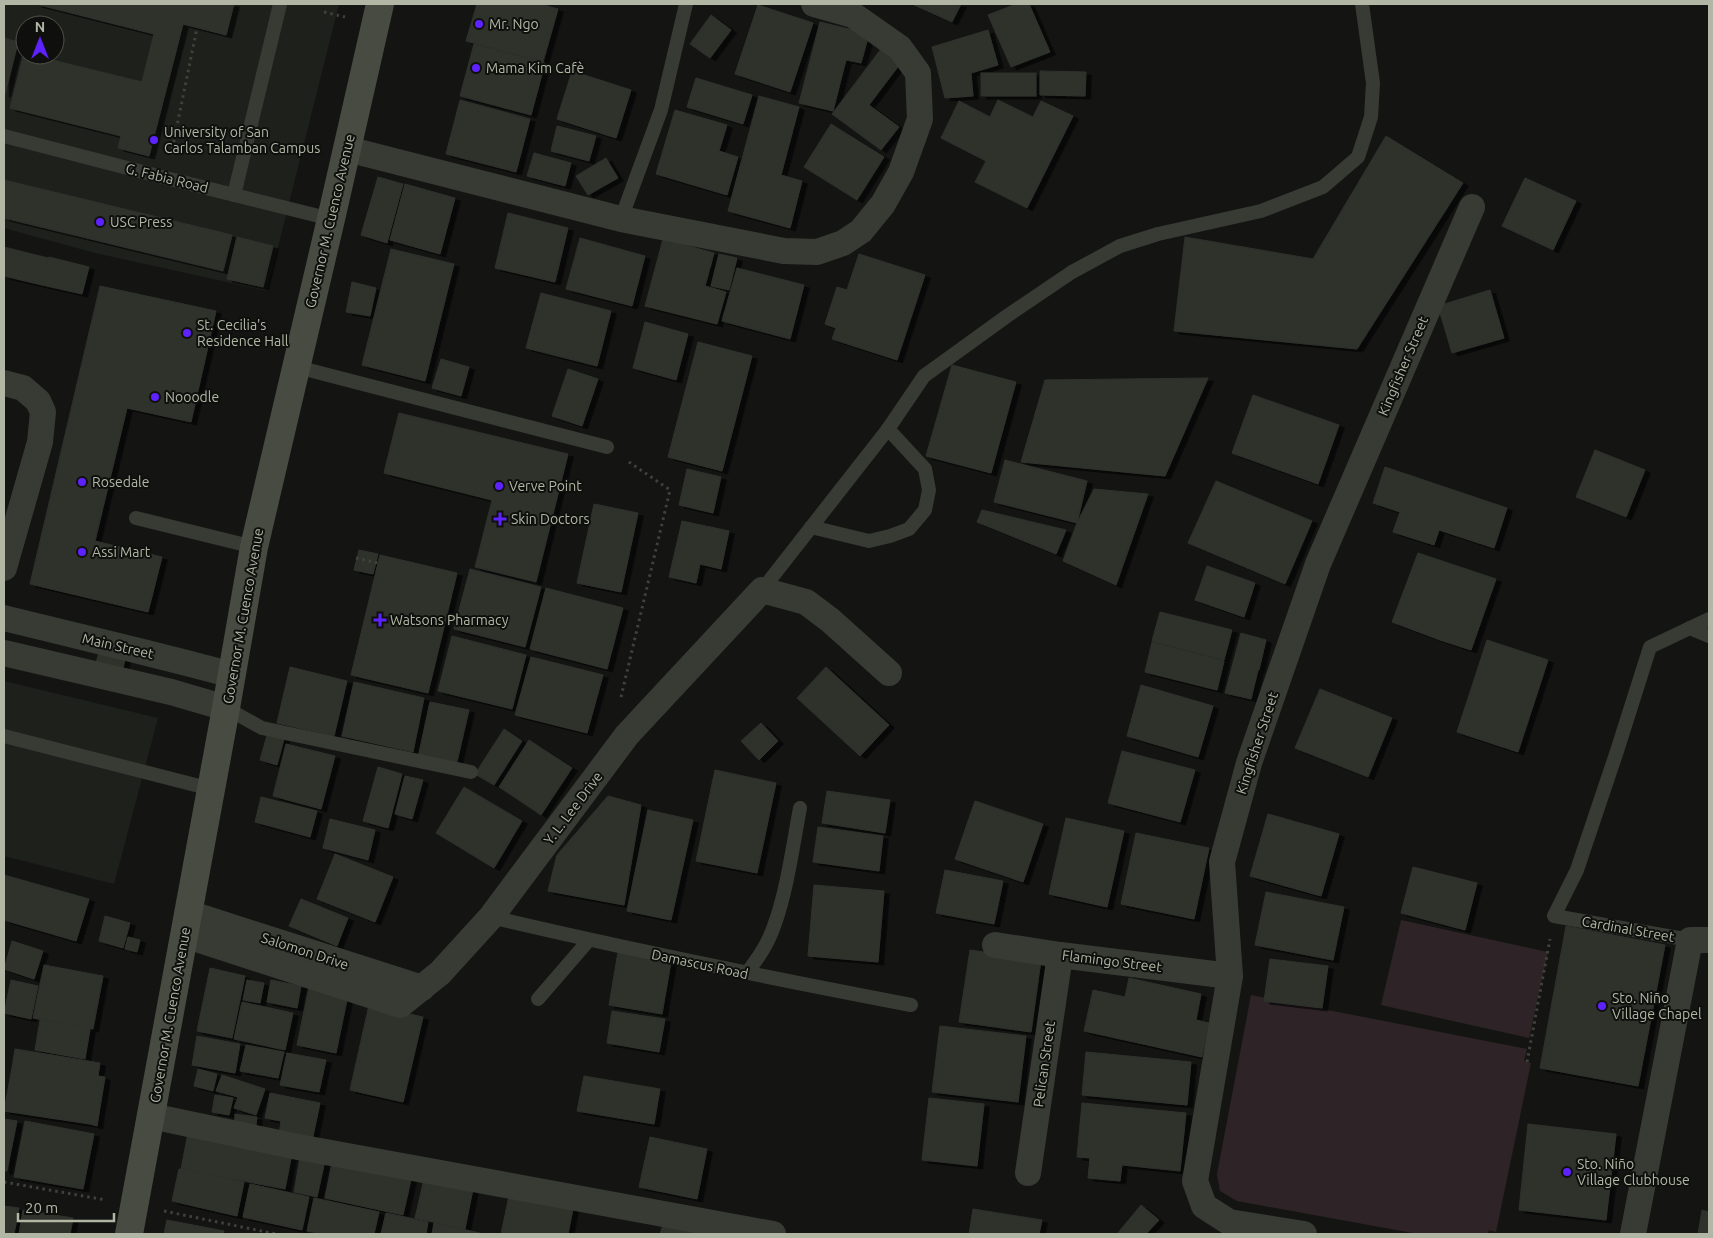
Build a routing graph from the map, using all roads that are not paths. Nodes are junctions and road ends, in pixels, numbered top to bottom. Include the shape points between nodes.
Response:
1 (280, 4) edge
2 (380, 4) edge
3 (686, 4) edge
4 (814, 4) edge
5 (1362, 4) edge
6 (4, 136) edge
7 (347, 149) junction
8 (234, 195) junction
9 (1472, 207) dead end
10 (331, 219) junction
11 (621, 219) junction
12 (297, 367) junction
13 (4, 383) edge
14 (888, 429) junction
15 (607, 447) road end
16 (136, 518) dead end
17 (811, 527) junction
18 (254, 547) junction
19 (4, 568) edge
20 (762, 590) junction
21 (4, 618) edge
22 (1709, 619) edge
23 (1690, 628) junction
24 (1709, 636) edge
25 (4, 653) edge
26 (889, 673) dead end
27 (232, 675) junction
28 (226, 708) junction
29 (4, 736) edge
30 (471, 772) dead end
31 (211, 789) junction
32 (800, 808) dead end
33 (491, 917) junction
34 (186, 924) junction
35 (589, 940) junction
36 (1700, 940) edge
37 (995, 944) dead end
38 (1060, 955) junction
39 (747, 973) junction
40 (1230, 976) junction
41 (422, 988) junction
42 (377, 998) joint
43 (538, 999) dead end
44 (911, 1004) dead end
45 (151, 1116) junction
46 (1028, 1173) dead end
47 (129, 1234) edge
48 (772, 1234) edge
49 (1304, 1234) edge
50 (1633, 1234) edge

1 - 8 lane
2 - 7 main road, Governor M. Cuenco Avenue
3 - 11 lane via 661,110
4 - 11 street via 853,15 900,48 918,73 920,119 901,172 883,204 861,231 843,243 817,252 784,251
5 - 14 lane via 1373,83 1371,117 1358,157 1323,188 1261,211 1120,246 1072,272 924,376
6 - 8 lane, G. Fabia Road
7 - 10 main road, Governor M. Cuenco Avenue
7 - 11 street
8 - 10 lane, G. Fabia Road
9 - 40 street, Kingfisher Street via 1318,564 1249,763 1222,862
10 - 12 main road, Governor M. Cuenco Avenue
12 - 15 lane
12 - 18 main road, Governor M. Cuenco Avenue
13 - 19 street via 23,388 38,401 43,412 40,442
14 - 17 lane
14 - 17 lane via 925,469 929,490 925,510 909,529 869,540
16 - 18 lane
17 - 20 lane
18 - 27 main road, Governor M. Cuenco Avenue
20 - 26 street via 806,602
20 - 33 street, Y. L. Lee Drive via 627,735
21 - 27 street, Main Street
22 - 23 lane
23 - 24 lane
23 - 36 lane, Cardinal Street via 1650,647 1577,870 1554,916
25 - 28 street
27 - 28 main road, Governor M. Cuenco Avenue
28 - 30 lane via 262,728
28 - 31 main road, Governor M. Cuenco Avenue
29 - 31 lane
31 - 34 main road, Governor M. Cuenco Avenue
32 - 39 lane via 774,926 762,952
33 - 35 lane, Damascus Road
33 - 41 street, Y. L. Lee Drive
34 - 41 street, Salomon Drive
34 - 42 street, Salomon Drive
34 - 45 main road, Governor M. Cuenco Avenue
35 - 39 lane, Damascus Road
35 - 43 lane
36 - 50 street, Cardinal Street
37 - 38 street, Flamingo Street
38 - 40 street, Flamingo Street
38 - 46 street, Pelican Street
39 - 44 lane, Damascus Road
40 - 49 street, Kingfisher Street via 1195,1181 1204,1206 1229,1222
41 - 42 street, Y. L. Lee Drive via 400,1004
45 - 47 main road, Governor M. Cuenco Avenue
45 - 48 street via 298,1147

